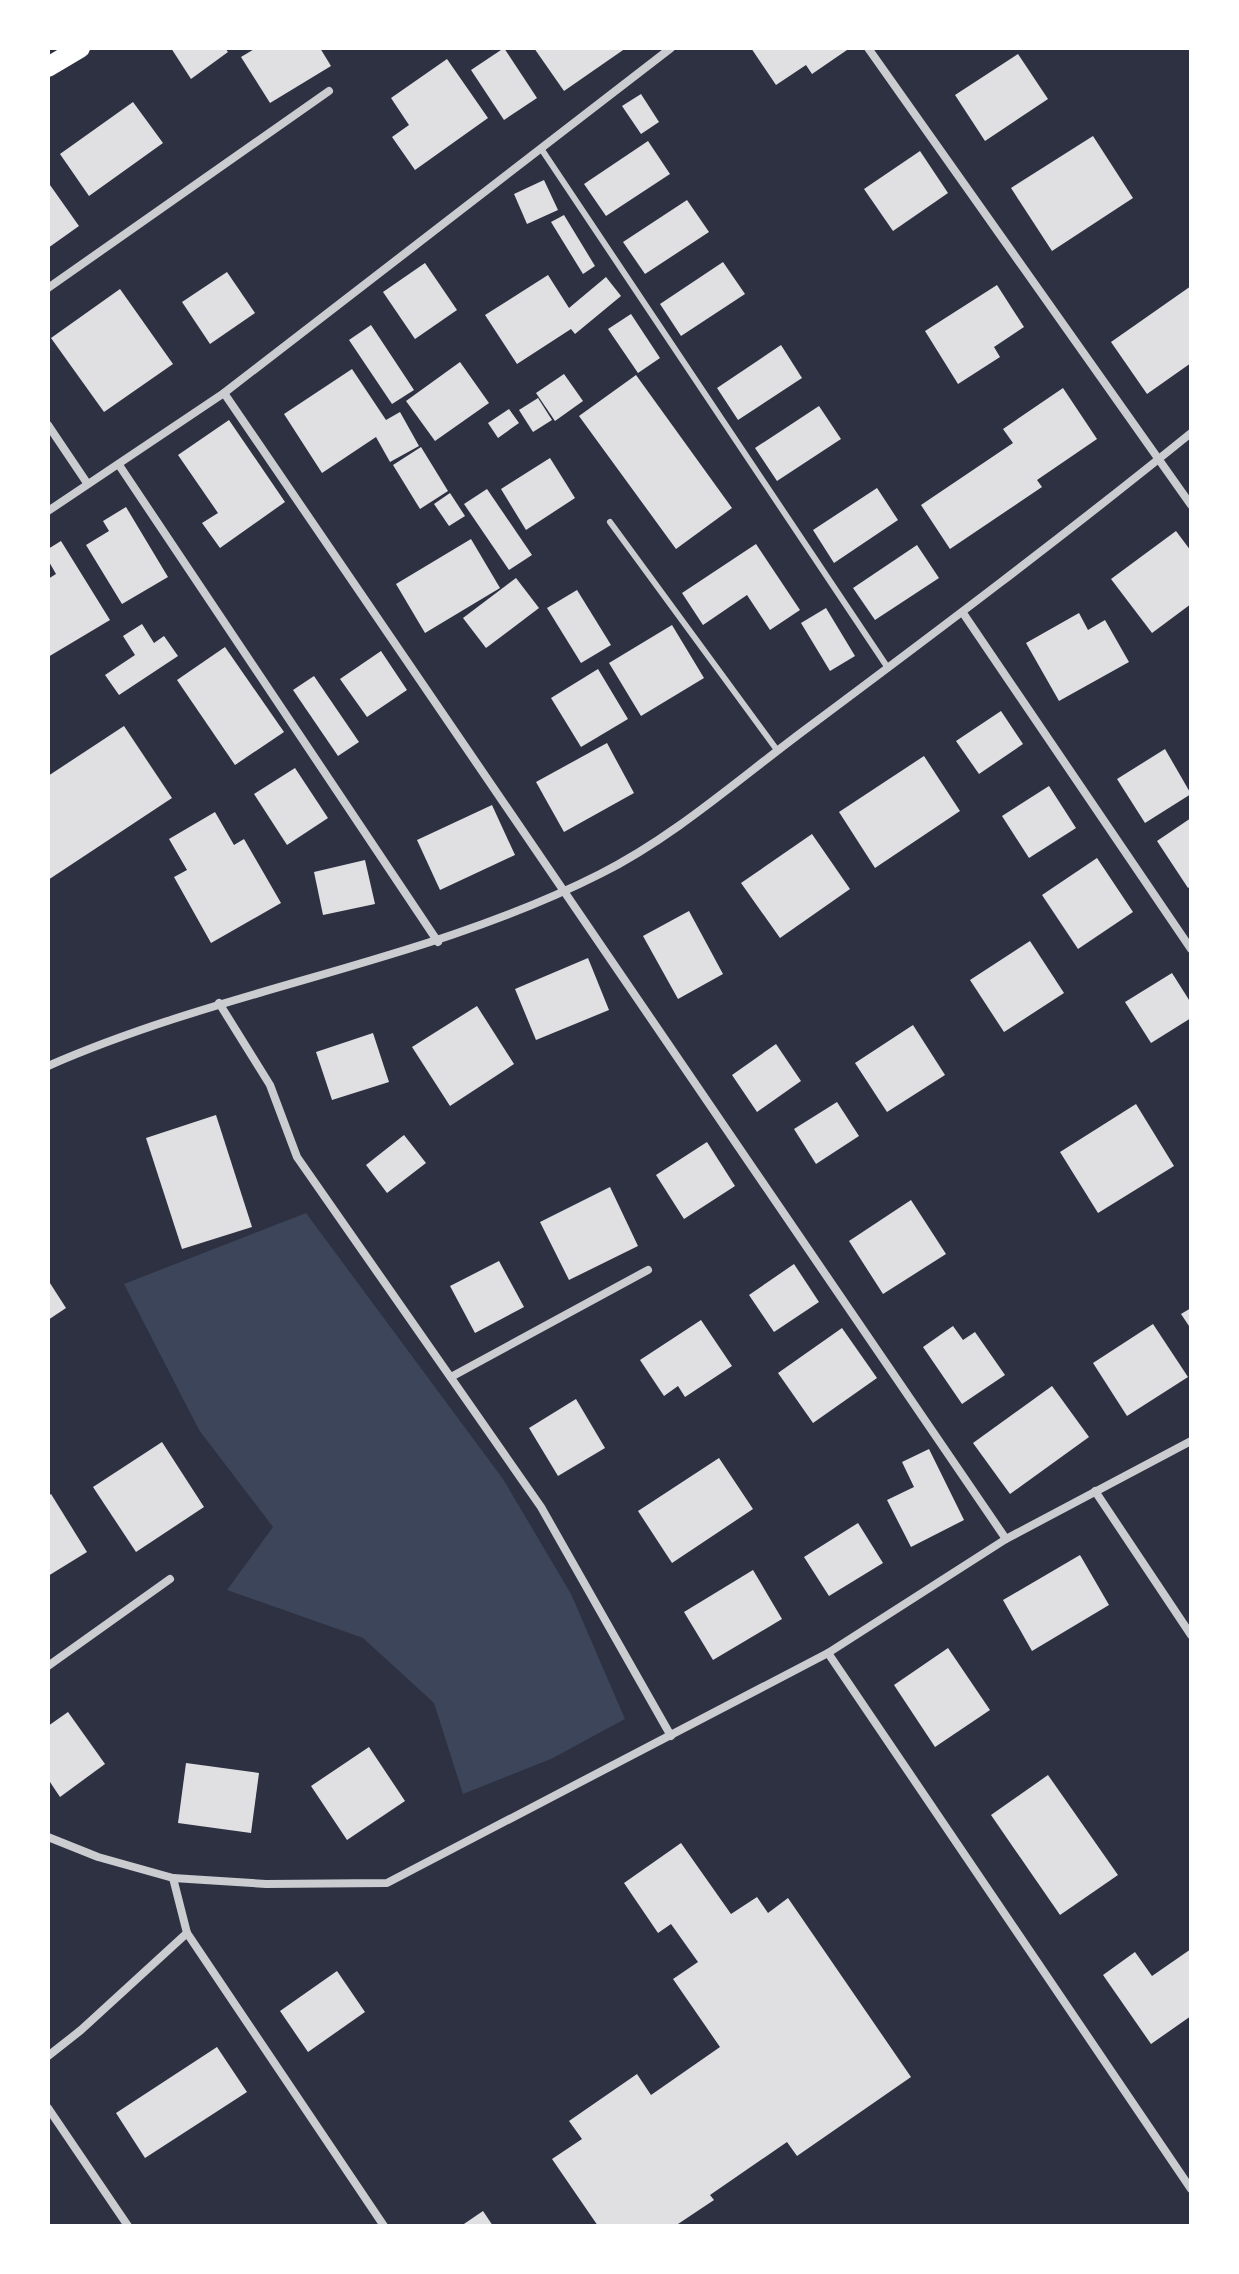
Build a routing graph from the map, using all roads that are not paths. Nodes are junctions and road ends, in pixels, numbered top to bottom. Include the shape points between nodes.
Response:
1 (80, 48) edge
2 (671, 48) edge
3 (868, 48) edge
4 (48, 67) edge
5 (329, 91) dead end
6 (542, 150) junction
7 (48, 288) edge
8 (224, 393) junction
9 (48, 425) edge
10 (1191, 433) edge
11 (1160, 458) junction
12 (119, 465) junction
13 (87, 483) junction
14 (1191, 505) edge
15 (48, 511) edge
16 (610, 522) dead end
17 (963, 613) junction
18 (888, 668) junction
19 (777, 750) junction
20 (562, 892) junction
21 (438, 942) junction
22 (1191, 949) edge
23 (219, 1003) junction
24 (48, 1066) edge
25 (648, 1270) dead end
26 (451, 1377) junction
27 (1191, 1441) edge
28 (1095, 1491) junction
29 (1006, 1539) junction
30 (170, 1579) dead end
31 (1191, 1635) edge
32 (828, 1653) junction
33 (48, 1666) edge
34 (671, 1736) junction
35 (48, 1837) edge
36 (173, 1878) junction
37 (187, 1933) junction
38 (48, 2056) edge
39 (48, 2108) edge
40 (1191, 2189) edge
41 (128, 2226) edge
42 (384, 2226) edge

1 - 4 main road
2 - 6 street
3 - 11 street
5 - 7 street
6 - 8 street
6 - 18 lane
8 - 12 street
8 - 20 street
9 - 13 street
10 - 11 street
11 - 14 street
11 - 17 street
12 - 13 street
12 - 21 street
13 - 15 street
16 - 19 lane
17 - 18 street
17 - 22 street
18 - 19 street
19 - 20 street via 667,832
20 - 21 street
20 - 29 street
21 - 23 street
23 - 24 street via 123,1033
23 - 26 street via 270,1085 297,1157
25 - 26 street
26 - 34 street via 541,1507
27 - 28 street
28 - 29 street
28 - 31 street
29 - 32 street
30 - 33 street
32 - 34 street
32 - 40 street
34 - 36 street via 387,1883
35 - 36 street
36 - 37 street
37 - 38 street
37 - 42 street
39 - 41 street

